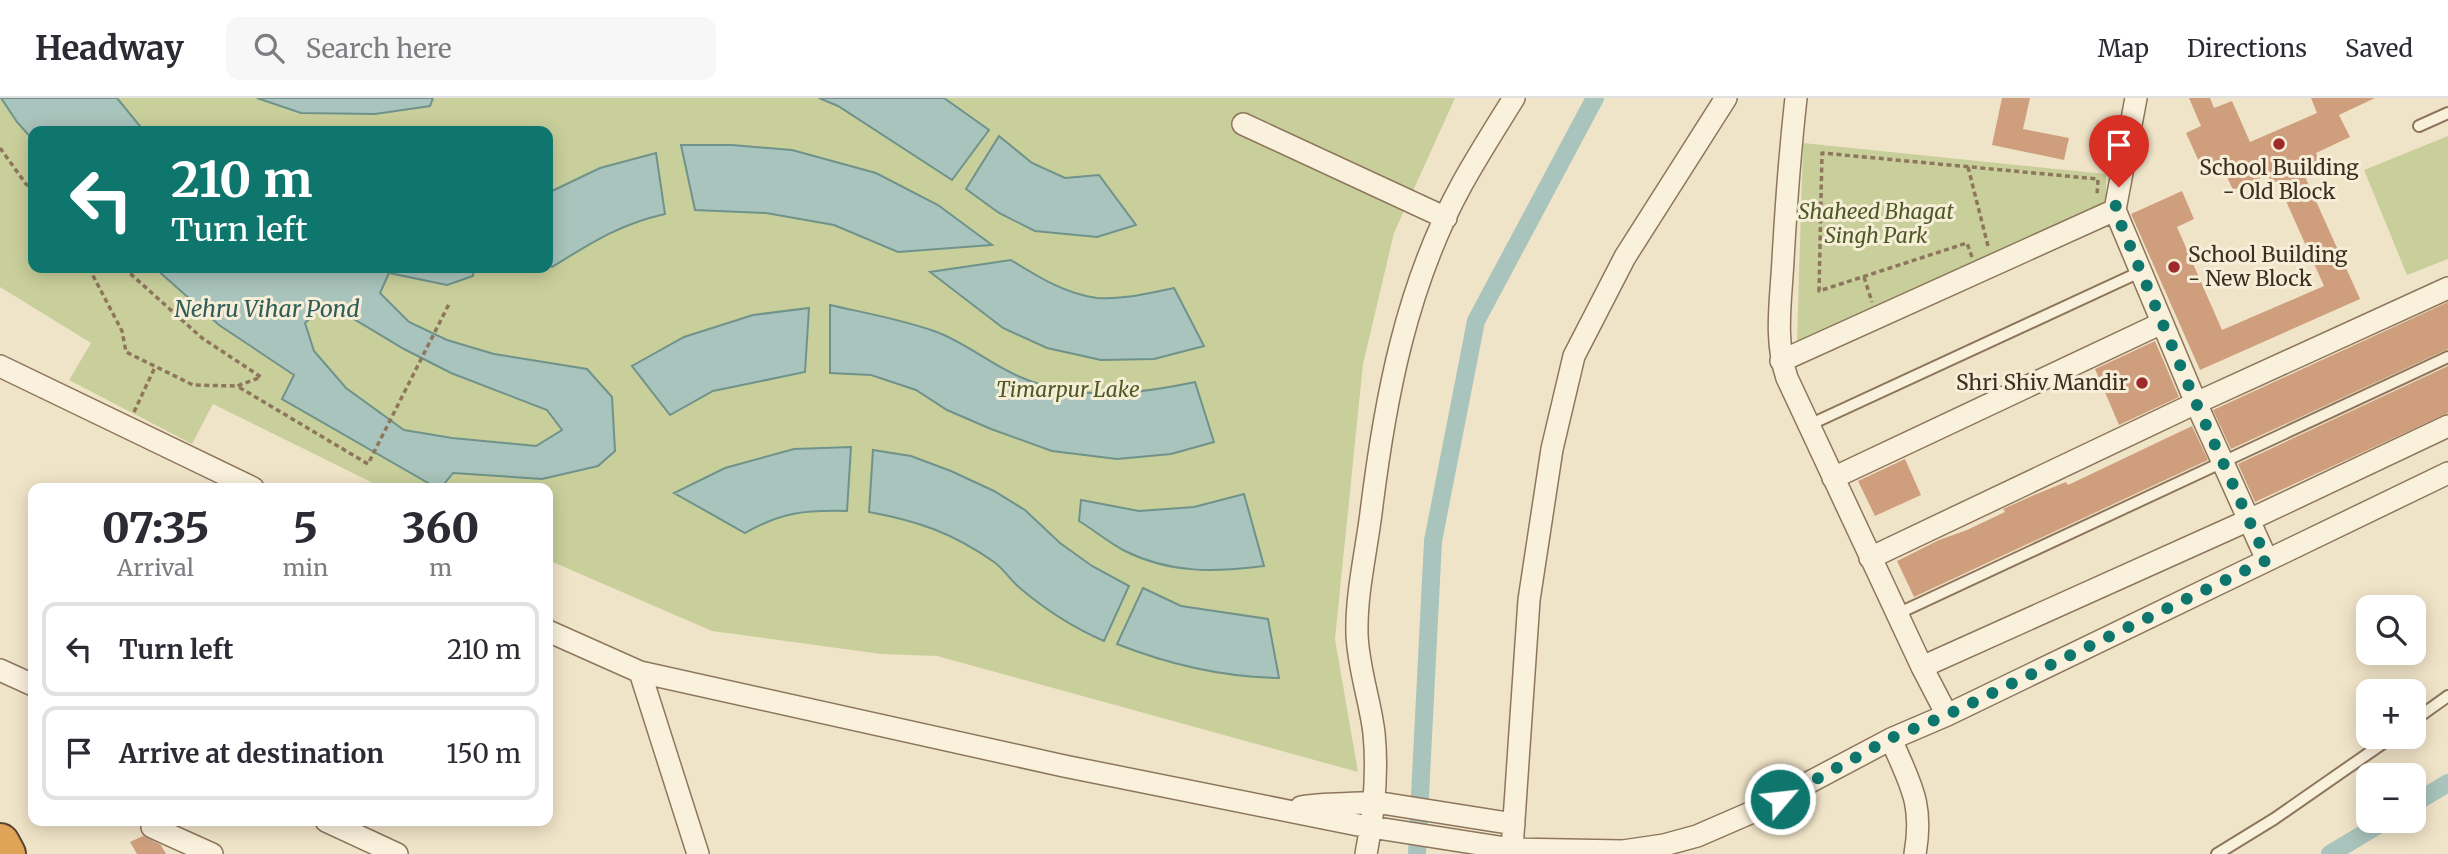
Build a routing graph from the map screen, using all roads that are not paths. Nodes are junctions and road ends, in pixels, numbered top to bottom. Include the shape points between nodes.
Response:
1 (1514, 98) edge
2 (1726, 98) edge
3 (1796, 98) edge
4 (2136, 98) edge
5 (2448, 113) edge
6 (1243, 124) dead end
7 (2419, 126) dead end
8 (2115, 210) junction
9 (1446, 218) junction
10 (2140, 272) junction
11 (2448, 288) edge
12 (2162, 323) junction
13 (2448, 356) edge
14 (1781, 361) junction
15 (0, 366) edge
16 (2196, 403) junction
17 (1809, 425) junction
18 (2448, 426) edge
19 (2223, 461) junction
20 (2448, 473) edge
21 (1833, 478) junction
22 (242, 483) edge
23 (2249, 520) junction
24 (1870, 558) junction
25 (2267, 560) junction
26 (1897, 614) junction
27 (553, 633) edge
28 (1922, 667) junction
29 (0, 670) edge
30 (640, 672) junction
31 (28, 683) edge
32 (2448, 696) edge
33 (2426, 712) edge
34 (1947, 715) junction
35 (1891, 738) junction
36 (2375, 749) edge
37 (1382, 803) junction
38 (1285, 810) junction
39 (1514, 824) junction
40 (337, 826) edge
41 (152, 827) dead end
42 (1371, 827) junction
43 (0, 843) edge
44 (1512, 849) junction
45 (1599, 852) edge
46 (6, 854) edge
47 (212, 854) edge
48 (397, 854) edge
49 (698, 854) edge
50 (1366, 854) edge
51 (1915, 854) edge
52 (2217, 854) edge

1 - 9 street
2 - 39 street via 1625,257 1574,356 1552,449 1529,600
3 - 14 street via 1788,169
4 - 8 street
5 - 7 lane
6 - 9 street
8 - 10 street
8 - 14 street via 1974,264 1878,317
9 - 37 street via 1413,299 1393,370 1359,605 1357,635
10 - 12 street
10 - 17 lane
11 - 16 street
12 - 16 street
12 - 21 street
13 - 19 lane
14 - 17 street
15 - 22 street
16 - 19 street
16 - 24 street
17 - 21 street
18 - 23 street
19 - 23 street
19 - 26 lane
20 - 25 street
21 - 24 street
23 - 25 street
23 - 28 street
24 - 26 street
25 - 34 street
26 - 28 street
27 - 30 street
28 - 34 street
29 - 31 street
30 - 38 street
30 - 49 street
32 - 33 lane
34 - 35 street
35 - 45 street via 1757,810 1697,836 1664,845
35 - 51 street via 1916,798
36 - 52 lane
37 - 38 street via 1317,803
37 - 39 street
37 - 42 street
38 - 42 street
39 - 44 street
40 - 48 street
41 - 47 street
42 - 44 street
42 - 50 street
43 - 46 highway
44 - 45 street

